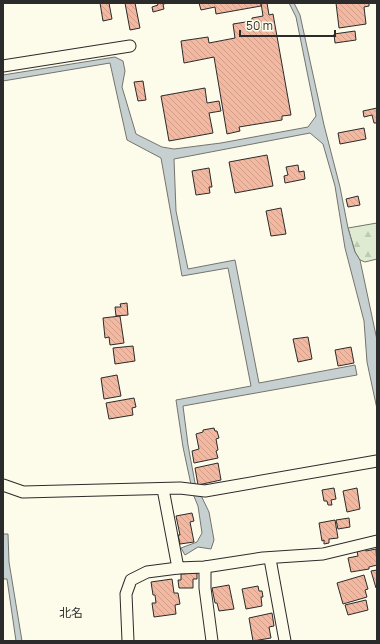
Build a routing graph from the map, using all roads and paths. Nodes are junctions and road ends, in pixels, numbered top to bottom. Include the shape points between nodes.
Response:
1 (130, 46) dead end
2 (3, 66) edge
3 (377, 460) edge
4 (3, 485) edge
5 (163, 489) junction
6 (377, 541) edge
7 (270, 559) junction
8 (205, 567) junction
9 (178, 568) junction
10 (128, 641) edge
11 (212, 641) edge
12 (285, 641) edge

1 - 2 street
3 - 5 street via 205,491
4 - 5 street via 24,492
5 - 9 street
6 - 7 street via 323,554
7 - 8 street
7 - 12 street
8 - 9 street
8 - 11 street
9 - 10 street via 147,572 131,580 126,594

